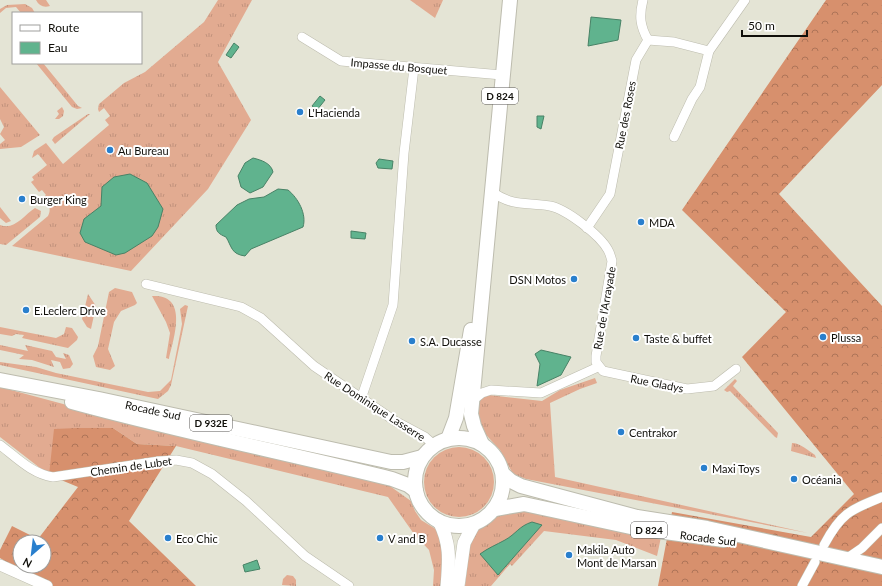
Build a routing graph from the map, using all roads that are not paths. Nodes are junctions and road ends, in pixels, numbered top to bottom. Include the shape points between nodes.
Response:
1 (510, 0) edge
2 (643, 0) edge
3 (745, 0) edge
4 (302, 37) dead end
5 (648, 40) junction
6 (709, 52) junction
7 (414, 68) junction
8 (502, 75) junction
9 (674, 136) dead end
10 (492, 192) junction
11 (587, 228) junction
12 (485, 263) junction
13 (146, 284) dead end
14 (598, 367) junction
15 (736, 368) dead end
16 (0, 381) edge
17 (361, 399) junction
18 (472, 401) junction
19 (448, 439) junction
20 (482, 444) junction
21 (0, 445) edge
22 (434, 445) junction
23 (422, 457) junction
24 (503, 474) junction
25 (416, 491) junction
26 (882, 497) edge
27 (495, 509) junction
28 (439, 521) junction
29 (474, 524) junction
30 (882, 528) edge
31 (824, 545) dead end
32 (804, 549) junction
33 (846, 559) junction
34 (815, 562) dead end
35 (0, 565) edge
36 (882, 567) edge
37 (47, 586) edge
38 (349, 586) edge
39 (447, 586) edge
40 (458, 586) edge
41 (802, 586) edge

1 - 8 main road, D 824
2 - 5 street via 639,17
3 - 6 street
4 - 7 street, Impasse du Bosquet via 341,61
5 - 6 street via 674,42
5 - 11 street, Rue des Roses via 636,60 610,194
6 - 9 street via 700,87
7 - 8 street, Impasse du Bosquet
7 - 17 street via 404,153 393,305
8 - 10 main road, D 824
10 - 11 street, Rue de l'Arrayade via 508,202 552,206
10 - 12 main road, D 824
11 - 14 street, Rue de l'Arrayade via 608,250 612,261 596,356
12 - 18 main road, D 824
12 - 19 main road, D 824 via 456,418
13 - 17 street, Rue Dominique Lasserre via 241,307 261,318 314,366
14 - 15 street, Rue Gladys via 609,373 687,390 714,386
14 - 18 street via 541,393 491,390
16 - 23 main road, Rocade Sud / D 932E via 106,400 391,462
16 - 25 main road, Rocade Sud / D 932E via 126,417 392,479
17 - 22 street, Rue Dominique Lasserre
18 - 20 main road, D 824 via 471,414
19 - 20 main road via 460,437
19 - 22 main road
20 - 24 main road via 499,462
21 - 38 street, Chemin de Lubet via 28,467 52,477 159,461 176,460 192,463 230,487 305,556
22 - 23 main road
23 - 25 main road via 416,474
24 - 27 main road via 502,492
24 - 32 main road, Rocade Sud / D 824 via 511,482 521,486 637,517 707,528
25 - 28 main road via 428,514
26 - 31 street via 852,509 833,528
27 - 29 main road
27 - 32 main road, Rocade Sud / D 824 via 524,504 635,528
28 - 29 main road via 456,526
28 - 39 main road via 446,534 449,548
29 - 40 main road via 464,543
30 - 33 street via 862,548
32 - 33 main road, Rocade Sud / D 824
33 - 36 main road, Rocade Sud / D 824
34 - 41 street
35 - 37 street

